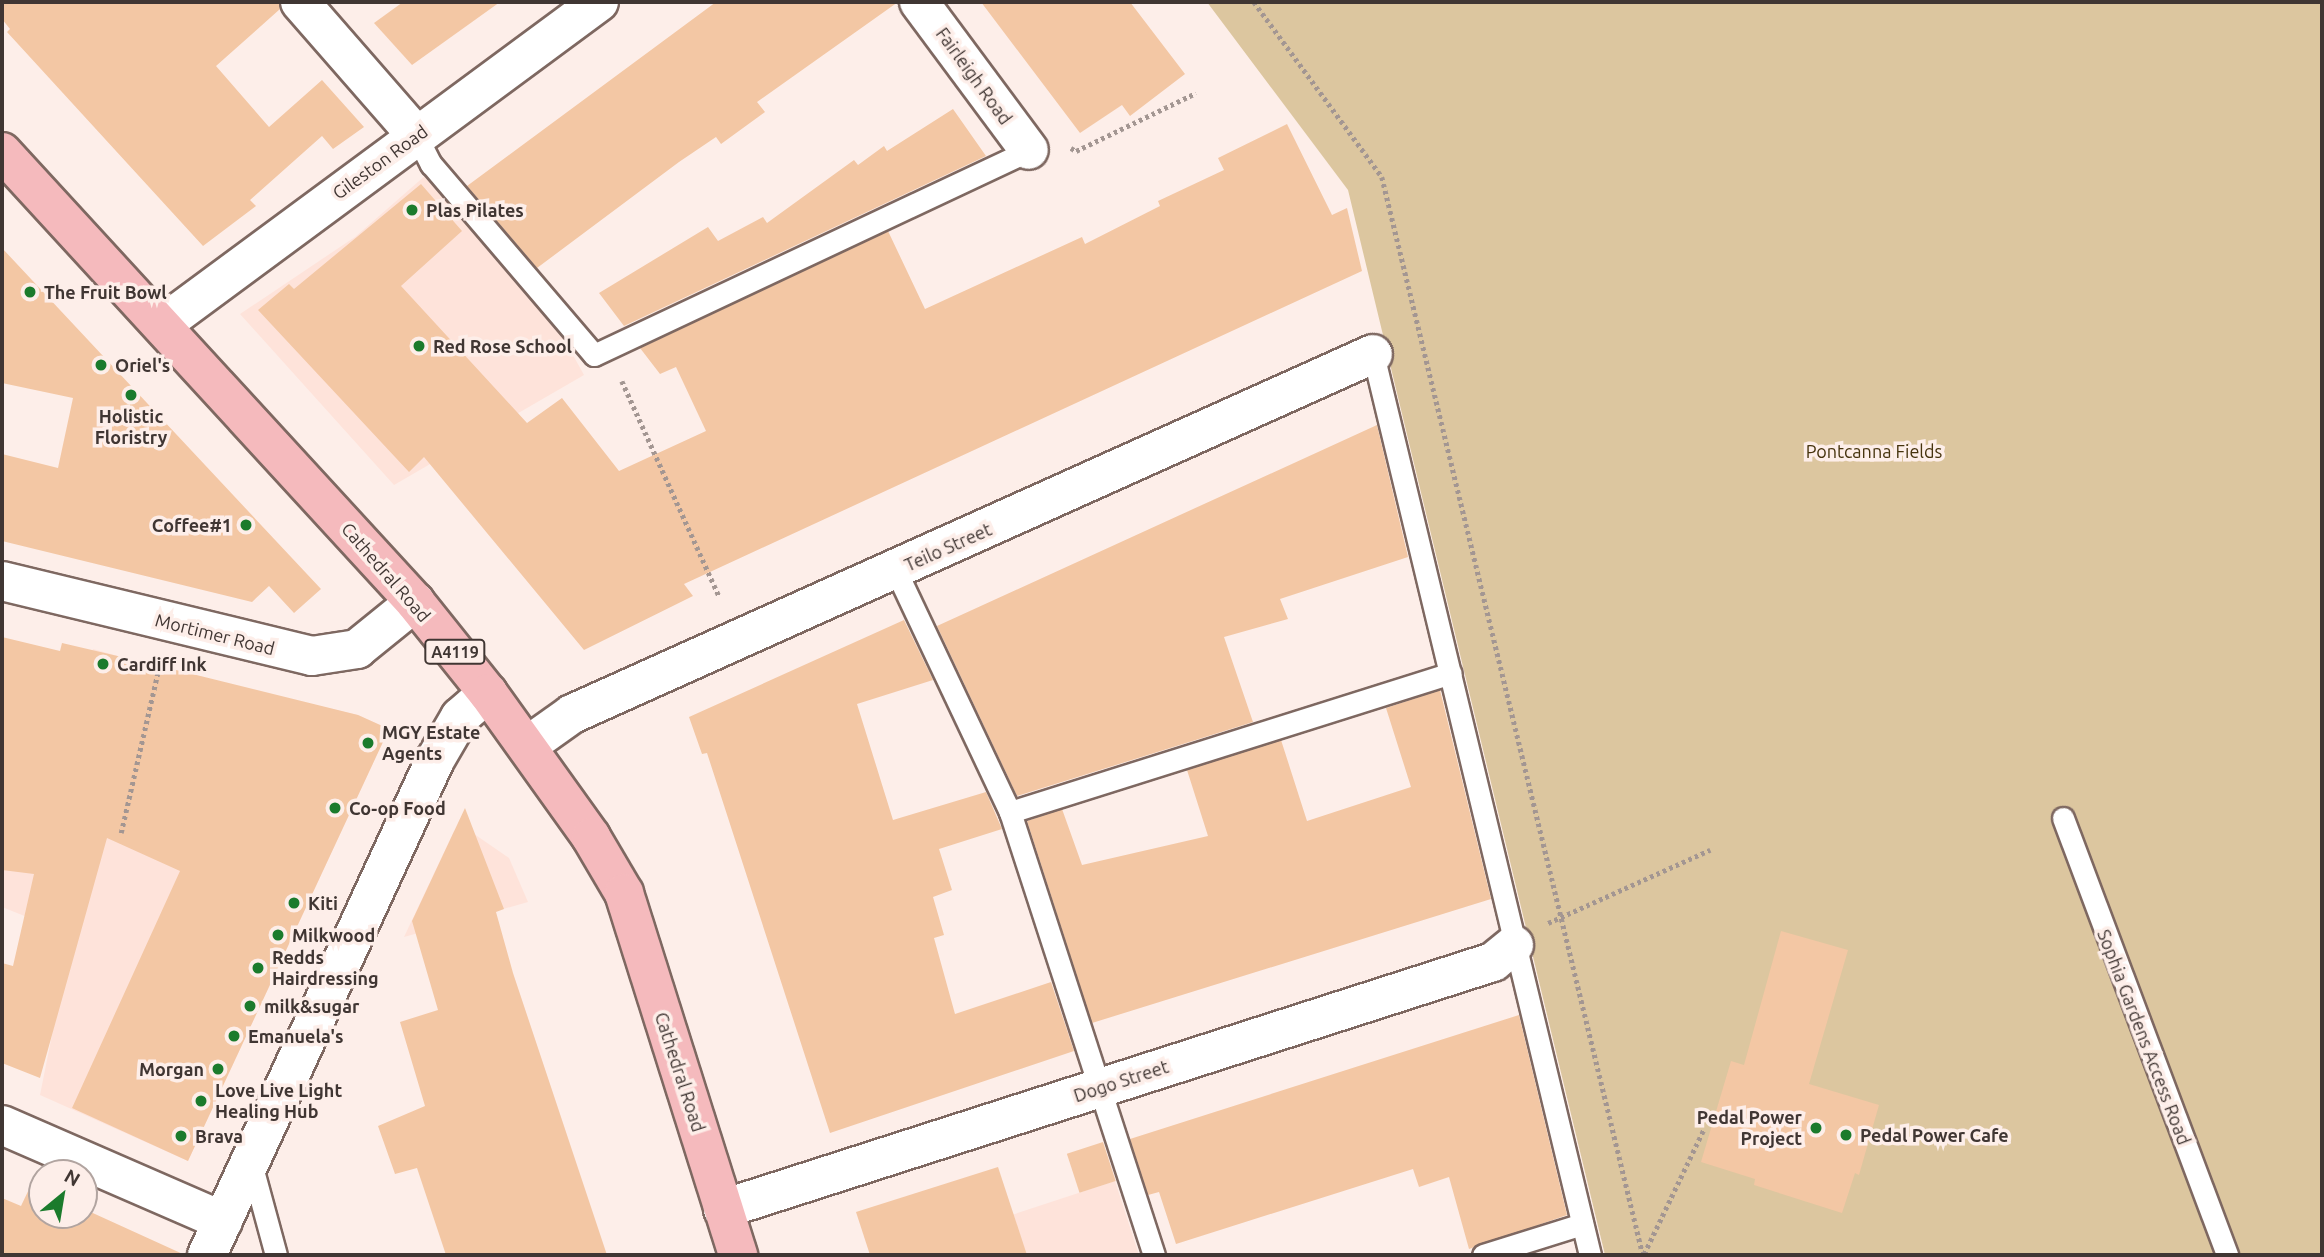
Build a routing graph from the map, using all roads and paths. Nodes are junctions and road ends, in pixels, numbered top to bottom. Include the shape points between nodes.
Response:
1 (300, 2) edge
2 (599, 2) edge
3 (919, 2) edge
4 (1254, 2) edge
5 (1196, 93) dead end
6 (416, 135) junction
7 (1070, 148) dead end
8 (1029, 150) joint
9 (2, 152) edge
10 (163, 324) junction
11 (607, 349) junction
12 (1373, 354) joint
13 (896, 571) junction
14 (2, 581) edge
15 (719, 596) dead end
16 (415, 602) junction
17 (161, 660) dead end
18 (1451, 673) junction
19 (488, 693) junction
20 (527, 746) junction
21 (1010, 812) junction
22 (2063, 818) dead end
23 (121, 833) dead end
24 (1710, 850) dead end
25 (1559, 916) junction
26 (1527, 937) junction
27 (1098, 1088) junction
28 (2, 1125) edge
29 (1704, 1129) dead end
30 (251, 1161) junction
31 (723, 1209) junction
32 (223, 1222) junction
33 (1582, 1224) junction
34 (207, 1255) edge
35 (276, 1255) edge
36 (738, 1255) edge
37 (1154, 1255) edge
38 (1483, 1255) edge
39 (1590, 1255) edge
40 (1643, 1255) edge
41 (2227, 1255) edge

1 - 6 street
2 - 6 street, Gileston Road
3 - 8 street, Fairleigh Road
4 - 25 path via 1382,177 1496,637
5 - 7 path via 1076,151
6 - 10 street, Gileston Road
6 - 11 lane via 431,163 594,355
8 - 11 lane
9 - 10 main road, Cathedral Road / A4119
10 - 16 main road, Cathedral Road / A4119
11 - 15 path
12 - 13 street, Teilo Street
12 - 18 lane
13 - 20 street, Teilo Street via 867,578 572,713
13 - 21 lane
14 - 16 street, Mortimer Road via 293,653 335,656 357,649
16 - 19 main road, Cathedral Road / A4119
17 - 23 path
18 - 21 lane
18 - 26 lane
19 - 20 main road, Cathedral Road / A4119
19 - 30 street via 460,717 435,760
20 - 31 main road, Cathedral Road / A4119 via 624,893
21 - 27 lane
22 - 41 lane, Sophia Gardens Access Road
24 - 25 path
25 - 26 path
25 - 40 path
26 - 27 street, Dogo Street via 1493,962
26 - 33 lane
27 - 31 street, Dogo Street
27 - 37 lane
28 - 32 street
29 - 40 path
30 - 32 street
30 - 35 lane
31 - 36 main road, Cathedral Road / A4119
32 - 34 street
33 - 38 lane
33 - 39 lane

